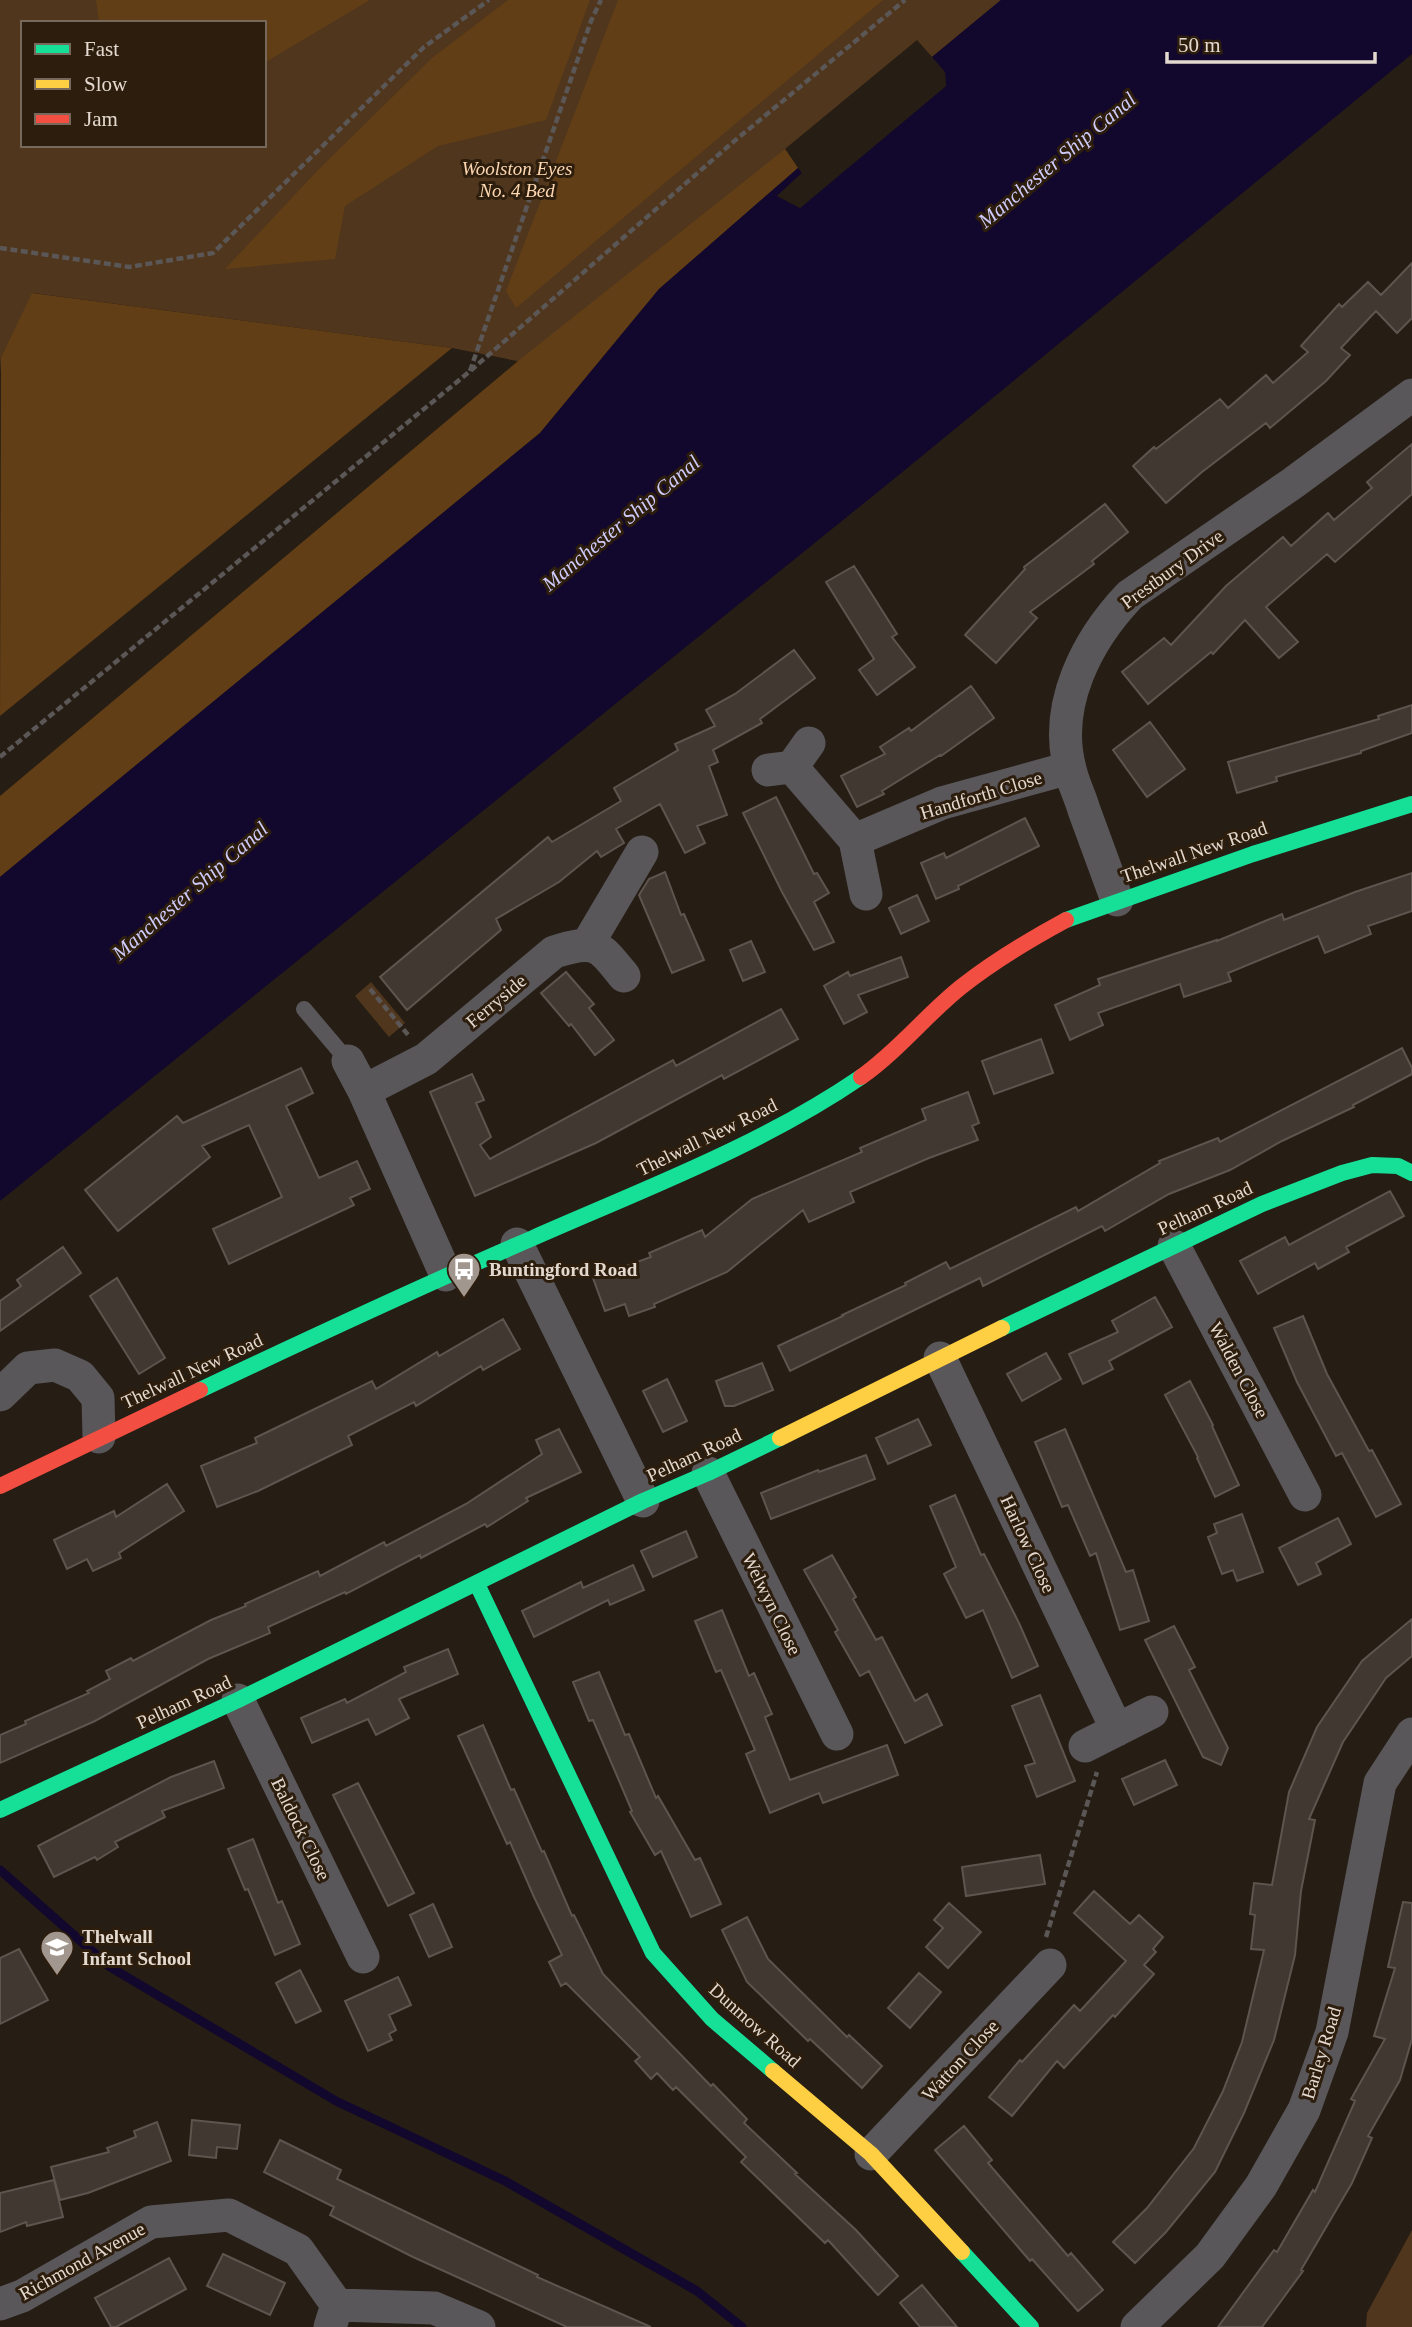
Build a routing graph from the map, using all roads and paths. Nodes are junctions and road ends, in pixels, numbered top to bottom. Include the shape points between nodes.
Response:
1 (489, 0) edge
2 (601, 0) edge
3 (905, 0) edge
4 (0, 248) edge
5 (469, 372) junction
6 (1412, 396) edge
7 (0, 757) edge
8 (790, 760) dead end
9 (1069, 768) junction
10 (1412, 804) edge
11 (855, 840) junction
12 (642, 852) dead end
13 (866, 894) dead end
14 (1117, 900) junction
15 (587, 945) junction
16 (624, 976) dead end
17 (370, 989) dead end
18 (304, 1009) dead end
19 (426, 1059) junction
20 (348, 1060) joint
21 (364, 1091) junction
22 (1412, 1173) edge
23 (517, 1244) junction
24 (1174, 1246) junction
25 (446, 1275) junction
26 (940, 1358) junction
27 (0, 1395) edge
28 (99, 1437) junction
29 (708, 1473) junction
30 (0, 1486) edge
31 (1305, 1495) dead end
32 (643, 1501) junction
33 (477, 1584) junction
34 (238, 1700) junction
35 (1152, 1712) dead end
36 (1117, 1730) junction
37 (837, 1734) dead end
38 (1412, 1734) edge
39 (1085, 1746) dead end
40 (0, 1810) edge
41 (363, 1957) dead end
42 (1050, 1965) joint
43 (871, 2154) junction
44 (0, 2304) edge
45 (334, 2316) edge
46 (479, 2327) edge
47 (1031, 2327) edge
48 (1138, 2327) edge

1 - 4 path via 424,47 213,253 129,267
2 - 5 path
3 - 5 path via 732,143
5 - 7 path
6 - 9 street, Prestbury Drive via 1130,595 1109,617 1074,682 1067,723
8 - 11 street
9 - 11 street, Handforth Close via 942,803
9 - 14 street, Prestbury Drive
10 - 14 street, Thelwall New Road
11 - 13 street
12 - 15 street
14 - 23 street, Thelwall New Road via 1067,919 1015,948 960,988 879,1064 827,1100 724,1155
15 - 16 street via 603,950
15 - 19 street, Ferryside via 554,952
17 - 19 path
18 - 20 lane
19 - 21 street, Ferryside
20 - 21 street
21 - 25 street
22 - 24 street, Pelham Road via 1398,1166 1372,1165 1342,1173
23 - 25 street, Thelwall New Road
23 - 32 street
24 - 26 street, Pelham Road
24 - 31 street, Walden Close
25 - 28 street, Thelwall New Road
26 - 29 street, Pelham Road
26 - 36 street, Harlow Close
27 - 28 street via 28,1368 55,1365 80,1376 98,1398
28 - 30 street, Thelwall New Road
29 - 32 street, Pelham Road
29 - 37 street, Welwyn Close
32 - 33 street, Pelham Road
33 - 34 street, Pelham Road
33 - 43 street, Dunmow Road via 653,1953 712,2020
34 - 40 street, Pelham Road
34 - 41 street, Baldock Close
35 - 36 street
36 - 39 street
36 - 42 path via 1098,1768 1041,1951
38 - 48 street, Barley Road via 1380,1783 1332,2032 1304,2110 1261,2186 1210,2256
42 - 43 street, Watton Close
43 - 47 street, Dunmow Road
44 - 45 street, Richmond Avenue via 151,2222 229,2215 298,2250
45 - 46 street, Richmond Avenue via 434,2308

